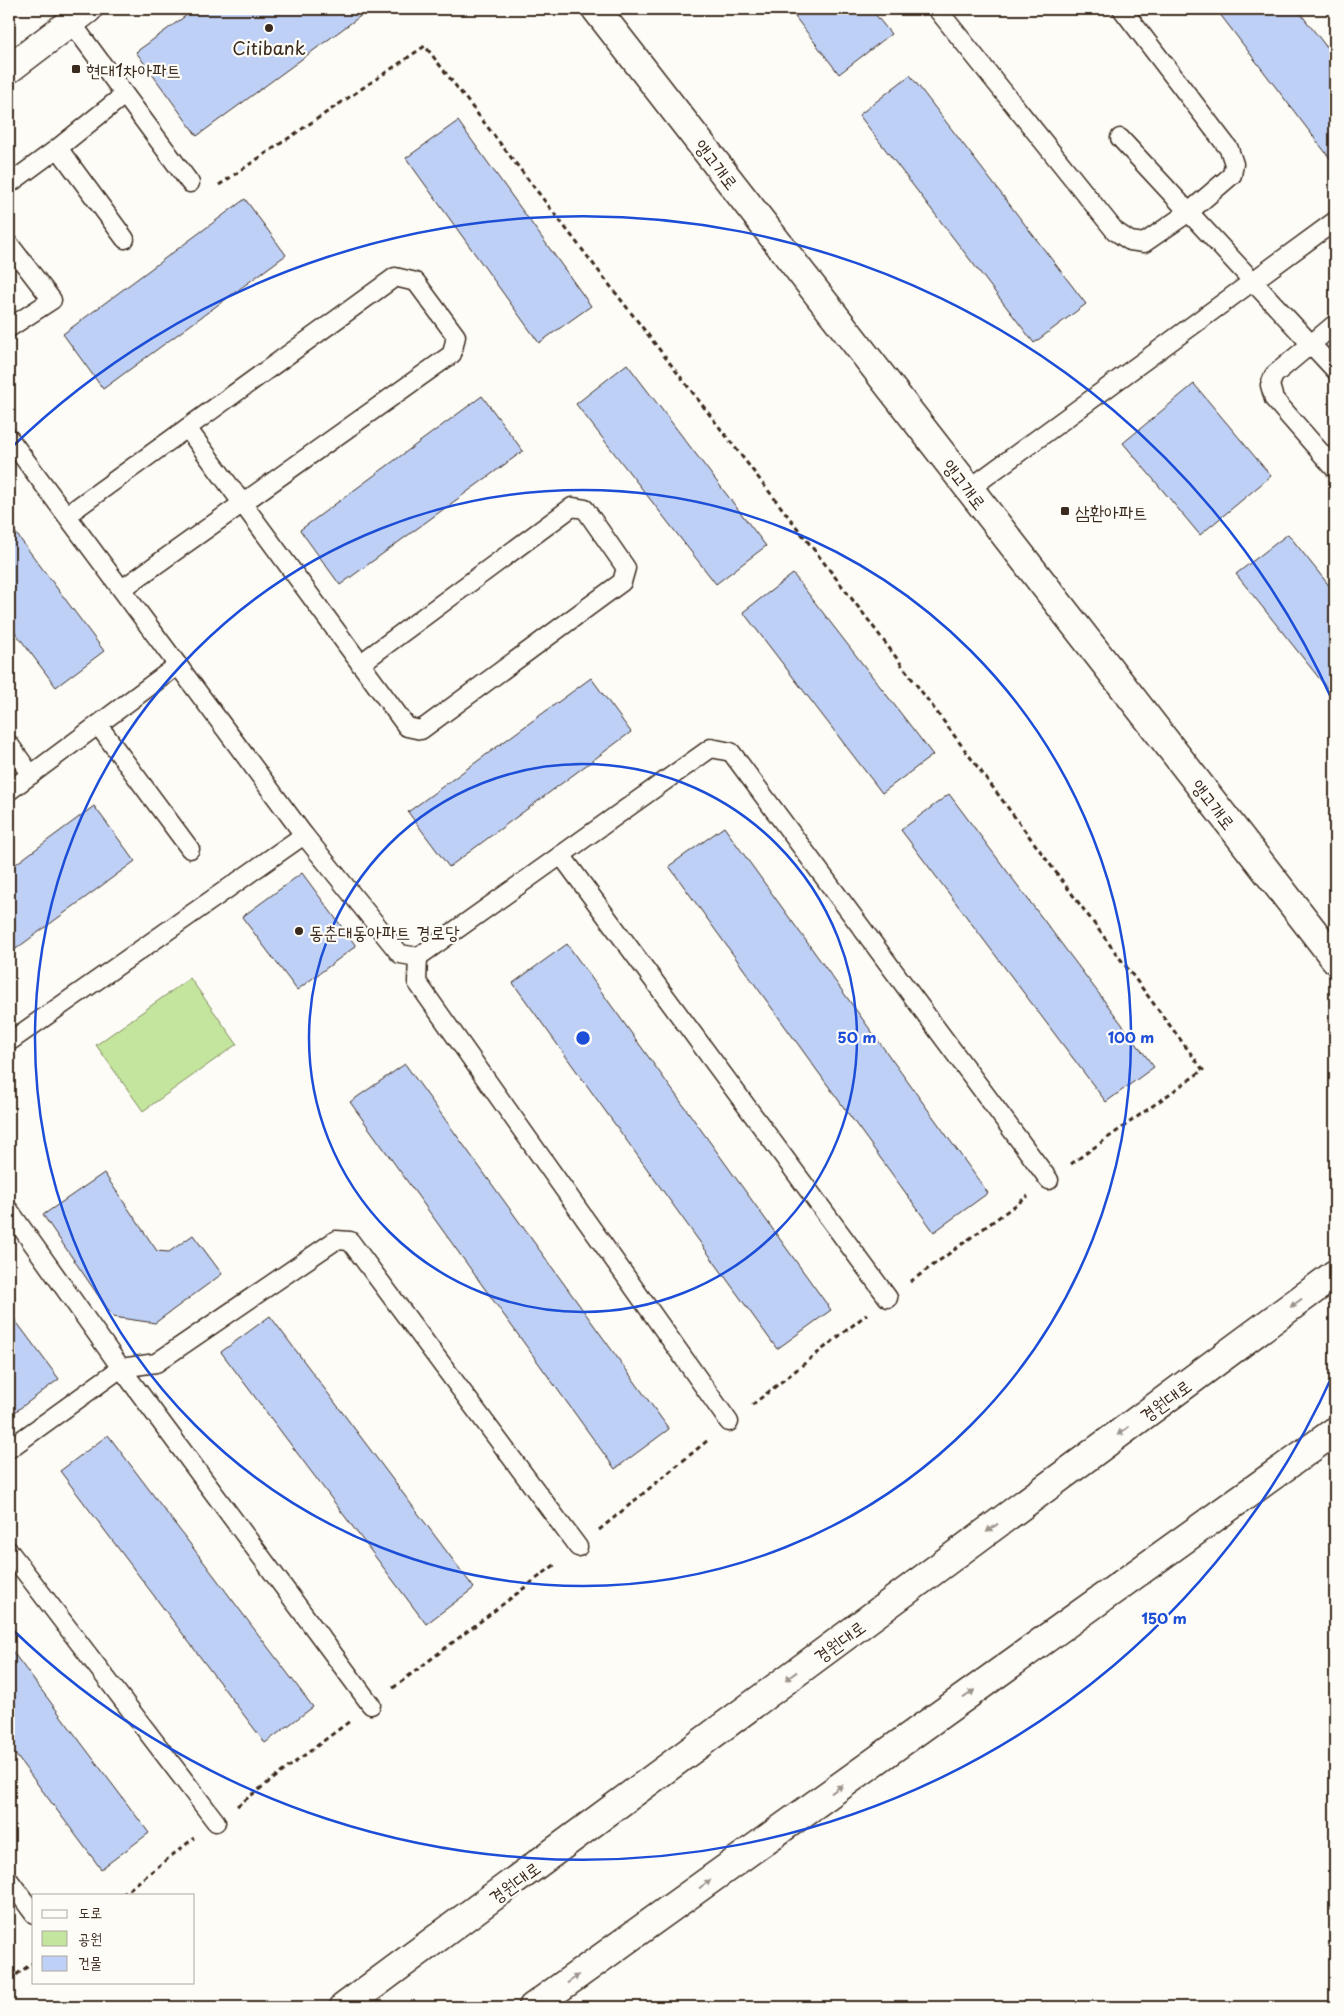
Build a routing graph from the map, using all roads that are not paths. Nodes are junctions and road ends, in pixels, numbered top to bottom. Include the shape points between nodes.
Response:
1 (596, 9) edge
2 (938, 9) edge
3 (1122, 9) edge
4 (79, 15) edge
5 (12, 59) edge
6 (124, 95) junction
7 (1120, 138) dead end
8 (58, 148) junction
9 (190, 183) road end
10 (9, 184) edge
11 (1189, 212) junction
12 (1335, 221) edge
13 (125, 239) dead end
14 (9, 244) edge
15 (1253, 282) junction
16 (1335, 324) edge
17 (9, 328) edge
18 (1311, 344) junction
19 (1335, 370) edge
20 (187, 428) junction
21 (9, 438) edge
22 (1335, 469) edge
23 (969, 489) junction
24 (241, 504) junction
25 (67, 515) junction
26 (122, 589) junction
27 (360, 664) junction
28 (178, 665) junction
29 (98, 725) junction
30 (9, 744) edge
31 (31, 775) junction
32 (9, 791) edge
33 (304, 834) junction
34 (190, 849) dead end
35 (561, 855) junction
36 (418, 957) junction
37 (1335, 959) edge
38 (9, 1042) edge
39 (1049, 1180) road end
40 (9, 1210) edge
41 (1335, 1274) edge
42 (888, 1298) road end
43 (121, 1368) junction
44 (729, 1422) road end
45 (1335, 1431) edge
46 (9, 1449) edge
47 (578, 1547) road end
48 (9, 1551) edge
49 (371, 1705) road end
50 (216, 1822) road end
51 (9, 1880) edge
52 (32, 1911) edge
53 (344, 2007) edge
54 (533, 2007) edge

1 - 23 main road, 앵고개로
2 - 11 lane via 1115,231 1130,241 1144,243
3 - 11 lane via 1229,149 1234,164 1232,175
4 - 5 main road
4 - 6 lane
6 - 8 lane
6 - 9 lane
7 - 11 lane
8 - 10 lane
8 - 13 lane
11 - 15 lane
12 - 15 lane
14 - 17 lane via 52,300
15 - 18 lane
15 - 23 lane
16 - 18 lane
18 - 19 lane
18 - 22 lane via 1274,375 1270,385 1274,399
20 - 24 lane
20 - 24 lane via 395,277 416,282 456,336 452,354
20 - 25 lane
21 - 25 lane
23 - 37 main road, 앵고개로
24 - 26 lane
24 - 27 lane
25 - 26 lane
26 - 28 lane
27 - 27 lane via 407,727 421,730 622,582 626,568 585,509 572,506
28 - 29 lane
28 - 33 lane
29 - 31 lane
29 - 34 lane
30 - 31 lane
31 - 32 lane
33 - 36 lane via 400,954
33 - 38 lane
35 - 36 lane
35 - 39 lane via 711,748 731,752
35 - 42 lane
36 - 44 lane via 417,982
40 - 43 lane
41 -> 53 main road, 경원대로
43 - 46 lane
43 - 47 lane via 156,1363 336,1240 350,1241
43 - 49 lane
54 -> 45 main road
48 - 50 lane
51 - 52 lane

